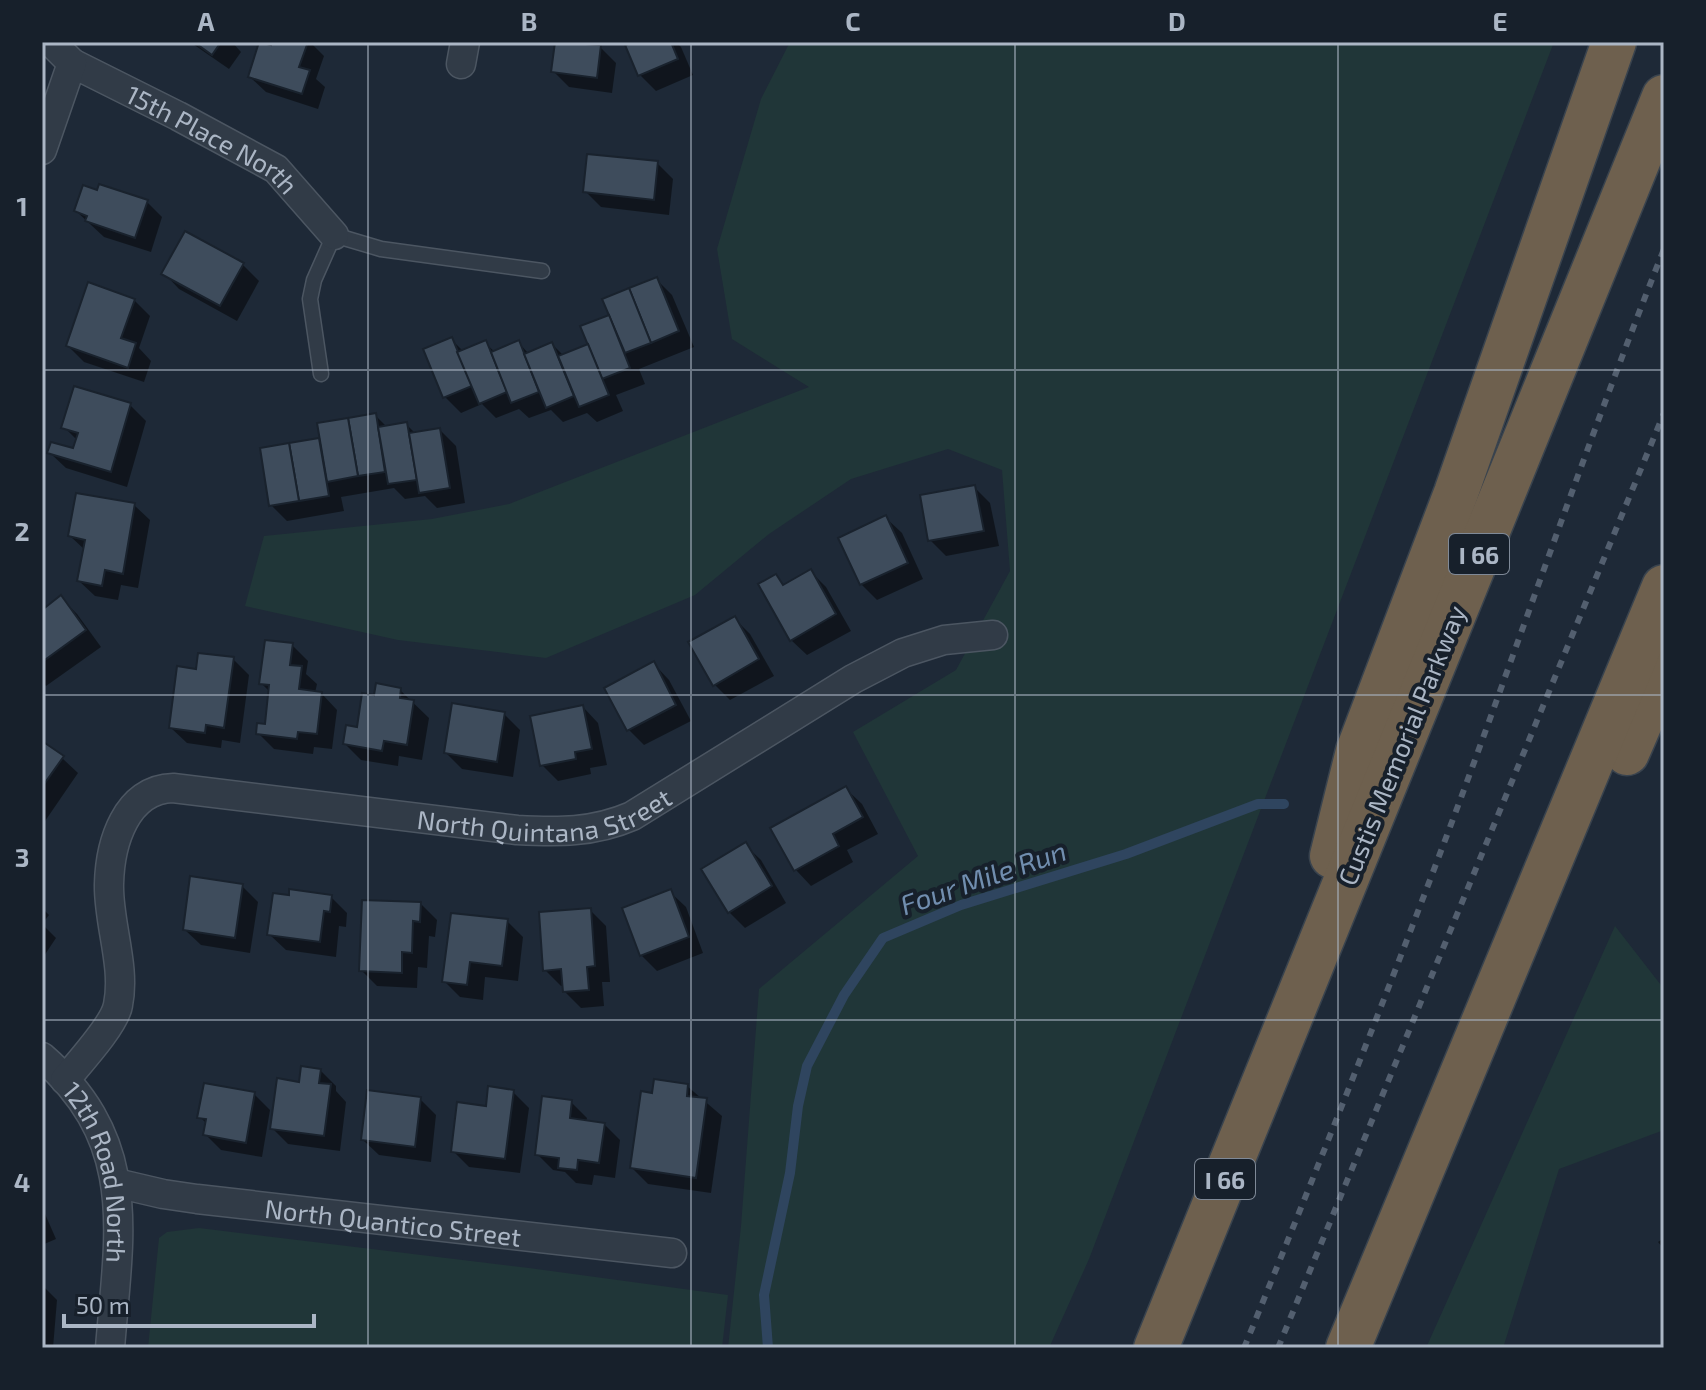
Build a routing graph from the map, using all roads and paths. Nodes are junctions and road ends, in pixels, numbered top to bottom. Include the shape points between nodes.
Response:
1 (51, 42) edge
2 (1614, 42) edge
3 (72, 63) junction
4 (1664, 97) edge
5 (42, 150) edge
6 (334, 235) junction
7 (542, 271) dead end
8 (321, 374) dead end
9 (1664, 587) edge
10 (993, 635) dead end
11 (1664, 668) edge
12 (110, 874) joint
13 (1502, 978) junction
14 (1294, 1010) junction
15 (42, 1057) edge
16 (65, 1080) junction
17 (116, 1183) junction
18 (672, 1253) dead end
19 (110, 1348) edge
20 (1156, 1348) edge
21 (1348, 1348) edge

1 - 3 street, 15th Place North
2 - 14 highway via 1456,493 1358,751
3 - 5 street
3 - 6 street, 15th Place North via 276,169
4 - 14 highway, Custis Memorial Parkway / I 66
6 - 7 lane via 381,249
6 - 8 lane via 310,299
9 - 13 highway
10 - 12 street, North Quintana Street via 944,640 903,653 635,814 604,826 565,832 517,830 167,788 144,795 127,813
11 - 13 highway via 1602,811
12 - 16 street, 12th Road North via 118,1006
13 - 21 highway
14 - 20 highway, Custis Memorial Parkway / I 66
15 - 16 street
16 - 17 street, 12th Road North via 101,1132
17 - 18 street, North Quantico Street via 197,1199
17 - 19 street, 12th Road North via 119,1235

